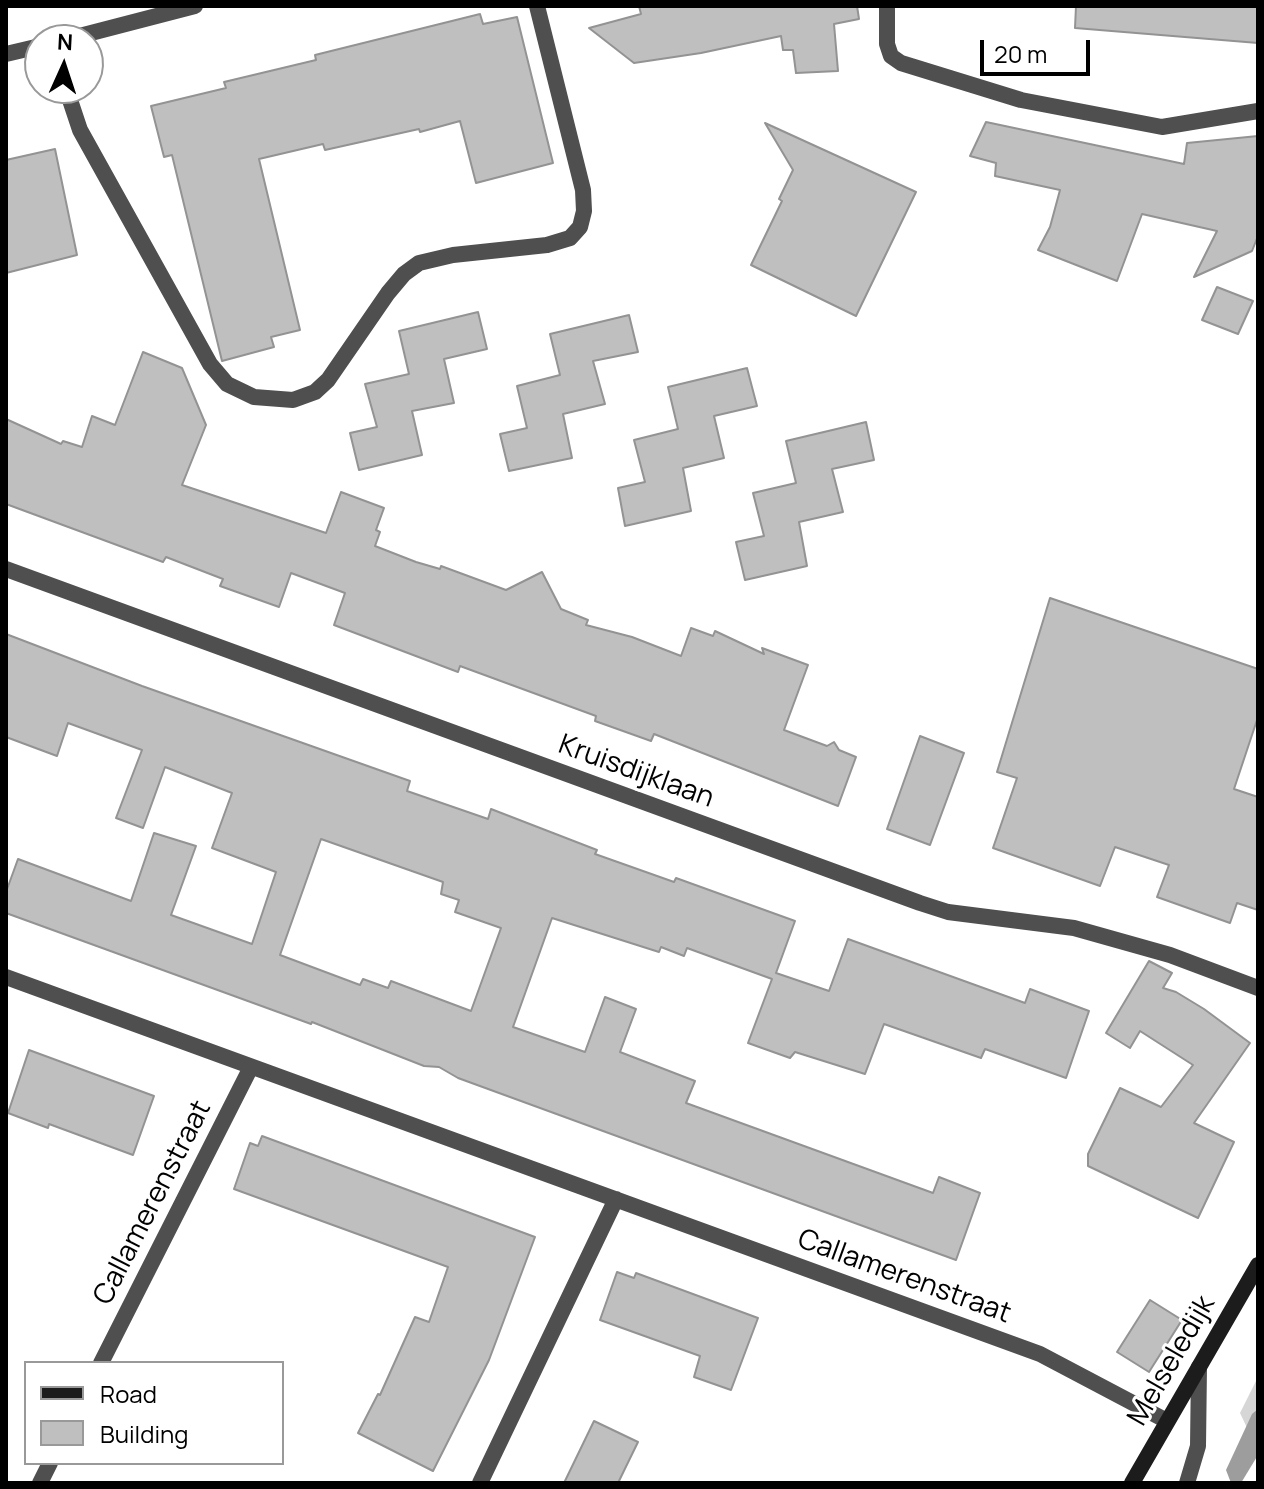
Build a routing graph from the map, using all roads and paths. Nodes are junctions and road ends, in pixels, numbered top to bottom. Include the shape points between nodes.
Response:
1 (195, 6) edge
2 (537, 6) edge
3 (887, 6) edge
4 (104, 30) edge
5 (71, 104) edge
6 (1258, 111) edge
7 (6, 569) edge
8 (6, 977) edge
9 (1258, 988) edge
10 (251, 1067) junction
11 (616, 1199) junction
12 (1258, 1265) edge
13 (102, 1361) edge
14 (1199, 1367) junction
15 (1167, 1421) junction
16 (49, 1465) edge
17 (40, 1483) edge
18 (480, 1483) edge
19 (1132, 1483) edge
20 (1187, 1483) edge

1 - 4 street
2 - 5 street via 583,190 580,227 570,238 547,245 419,263 388,293 328,380 293,400 254,397 227,384 210,364 80,130
3 - 6 street via 891,56 1021,100 1162,127
7 - 9 street, Kruisdijklaan via 920,903 948,912 1074,928 1170,955
8 - 10 street, Callamerenstraat
10 - 11 street, Callamerenstraat
10 - 13 street, Callamerenstraat
11 - 15 street, Callamerenstraat via 1040,1354
11 - 18 street
12 - 14 main road, Melseledijk
14 - 15 main road, Melseledijk
14 - 20 street via 1198,1446
15 - 19 main road, Melseledijk
16 - 17 street

